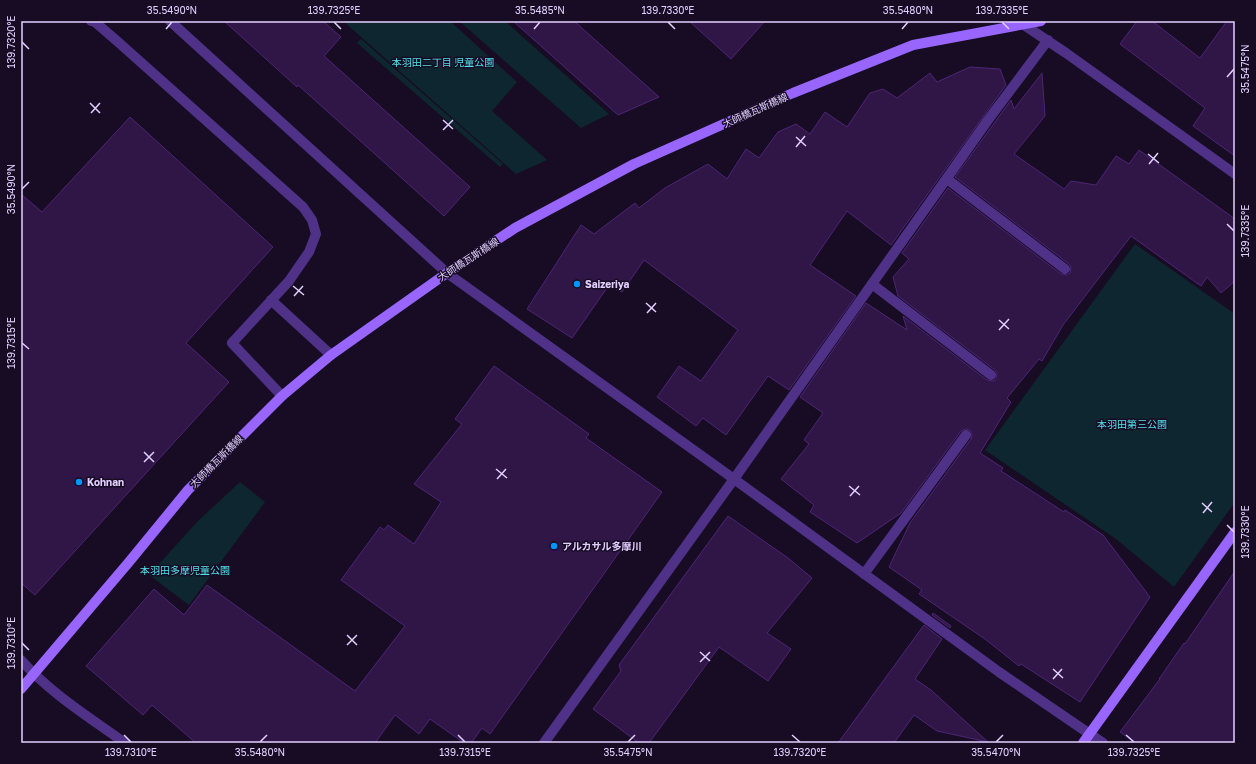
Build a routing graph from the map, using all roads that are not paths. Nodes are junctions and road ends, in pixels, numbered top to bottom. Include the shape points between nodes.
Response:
1 (91, 21) edge
2 (170, 21) edge
3 (1041, 21) edge
4 (1022, 23) edge
5 (1048, 40) junction
6 (1235, 174) edge
7 (947, 179) junction
8 (1065, 269) dead end
9 (447, 273) junction
10 (872, 284) junction
11 (271, 300) junction
12 (331, 355) junction
13 (991, 375) dead end
14 (282, 396) junction
15 (966, 435) dead end
16 (734, 479) junction
17 (1235, 532) edge
18 (864, 574) junction
19 (21, 660) edge
20 (34, 675) junction
21 (21, 690) edge
22 (1090, 734) junction
23 (125, 743) edge
24 (544, 743) edge
25 (1084, 743) edge
26 (1103, 743) edge

1 - 11 street via 117,41 303,207 312,220 316,234 308,252 294,274
2 - 9 street
3 - 4 street, 大師橋瓦斯橋線
4 - 5 street
4 - 9 street, 大師橋瓦斯橋線 via 913,46 793,93 634,164 515,228
5 - 6 street
5 - 7 street
7 - 8 street
7 - 10 street
9 - 12 street, 大師橋瓦斯橋線
9 - 16 street
10 - 13 street
10 - 16 street
11 - 12 street
11 - 14 street via 232,343
12 - 14 street, 大師橋瓦斯橋線
14 - 20 street, 大師橋瓦斯橋線 via 188,490
15 - 18 street
16 - 18 street
16 - 24 street
17 - 22 street
18 - 22 street
19 - 20 street
20 - 21 street, 大師橋瓦斯橋線
20 - 23 street
22 - 25 street
22 - 26 street

